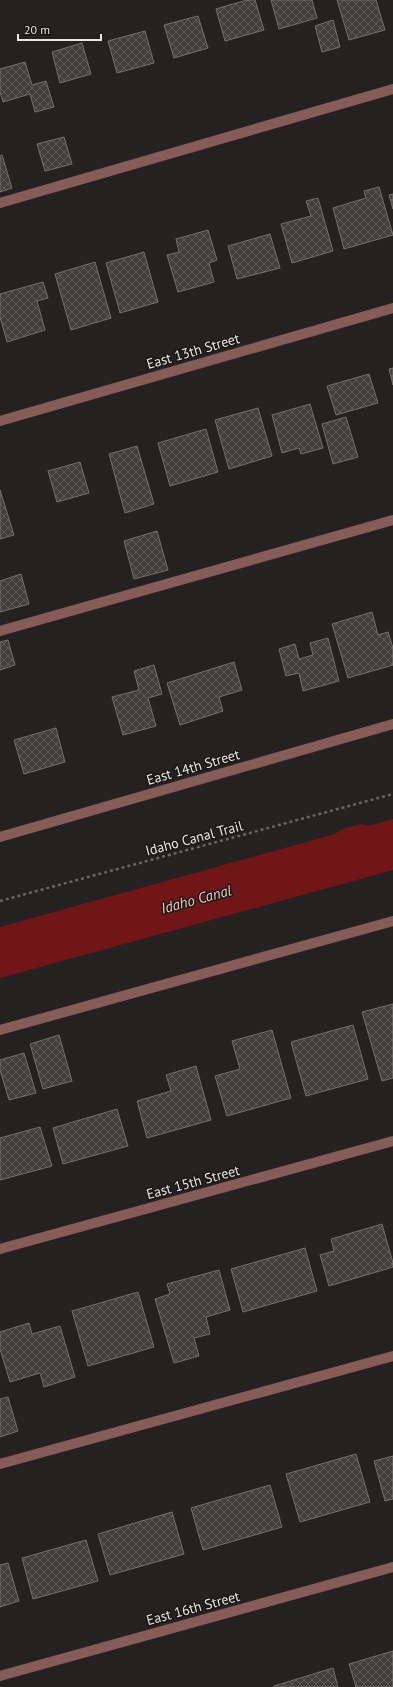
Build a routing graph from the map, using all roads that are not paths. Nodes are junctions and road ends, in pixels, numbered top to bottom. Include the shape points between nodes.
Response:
1 (393, 89) edge
2 (0, 203) edge
3 (393, 308) edge
4 (0, 421) edge
5 (393, 520) edge
6 (0, 631) edge
7 (393, 724) edge
8 (0, 836) edge
9 (393, 921) edge
10 (0, 1030) edge
11 (393, 1141) edge
12 (0, 1249) edge
13 (393, 1356) edge
14 (0, 1464) edge
15 (393, 1567) edge
16 (0, 1676) edge

1 - 2 street
3 - 4 street, East 13th Street
5 - 6 street
7 - 8 street, East 14th Street
9 - 10 street
11 - 12 street, East 15th Street
13 - 14 street
15 - 16 street, East 16th Street

